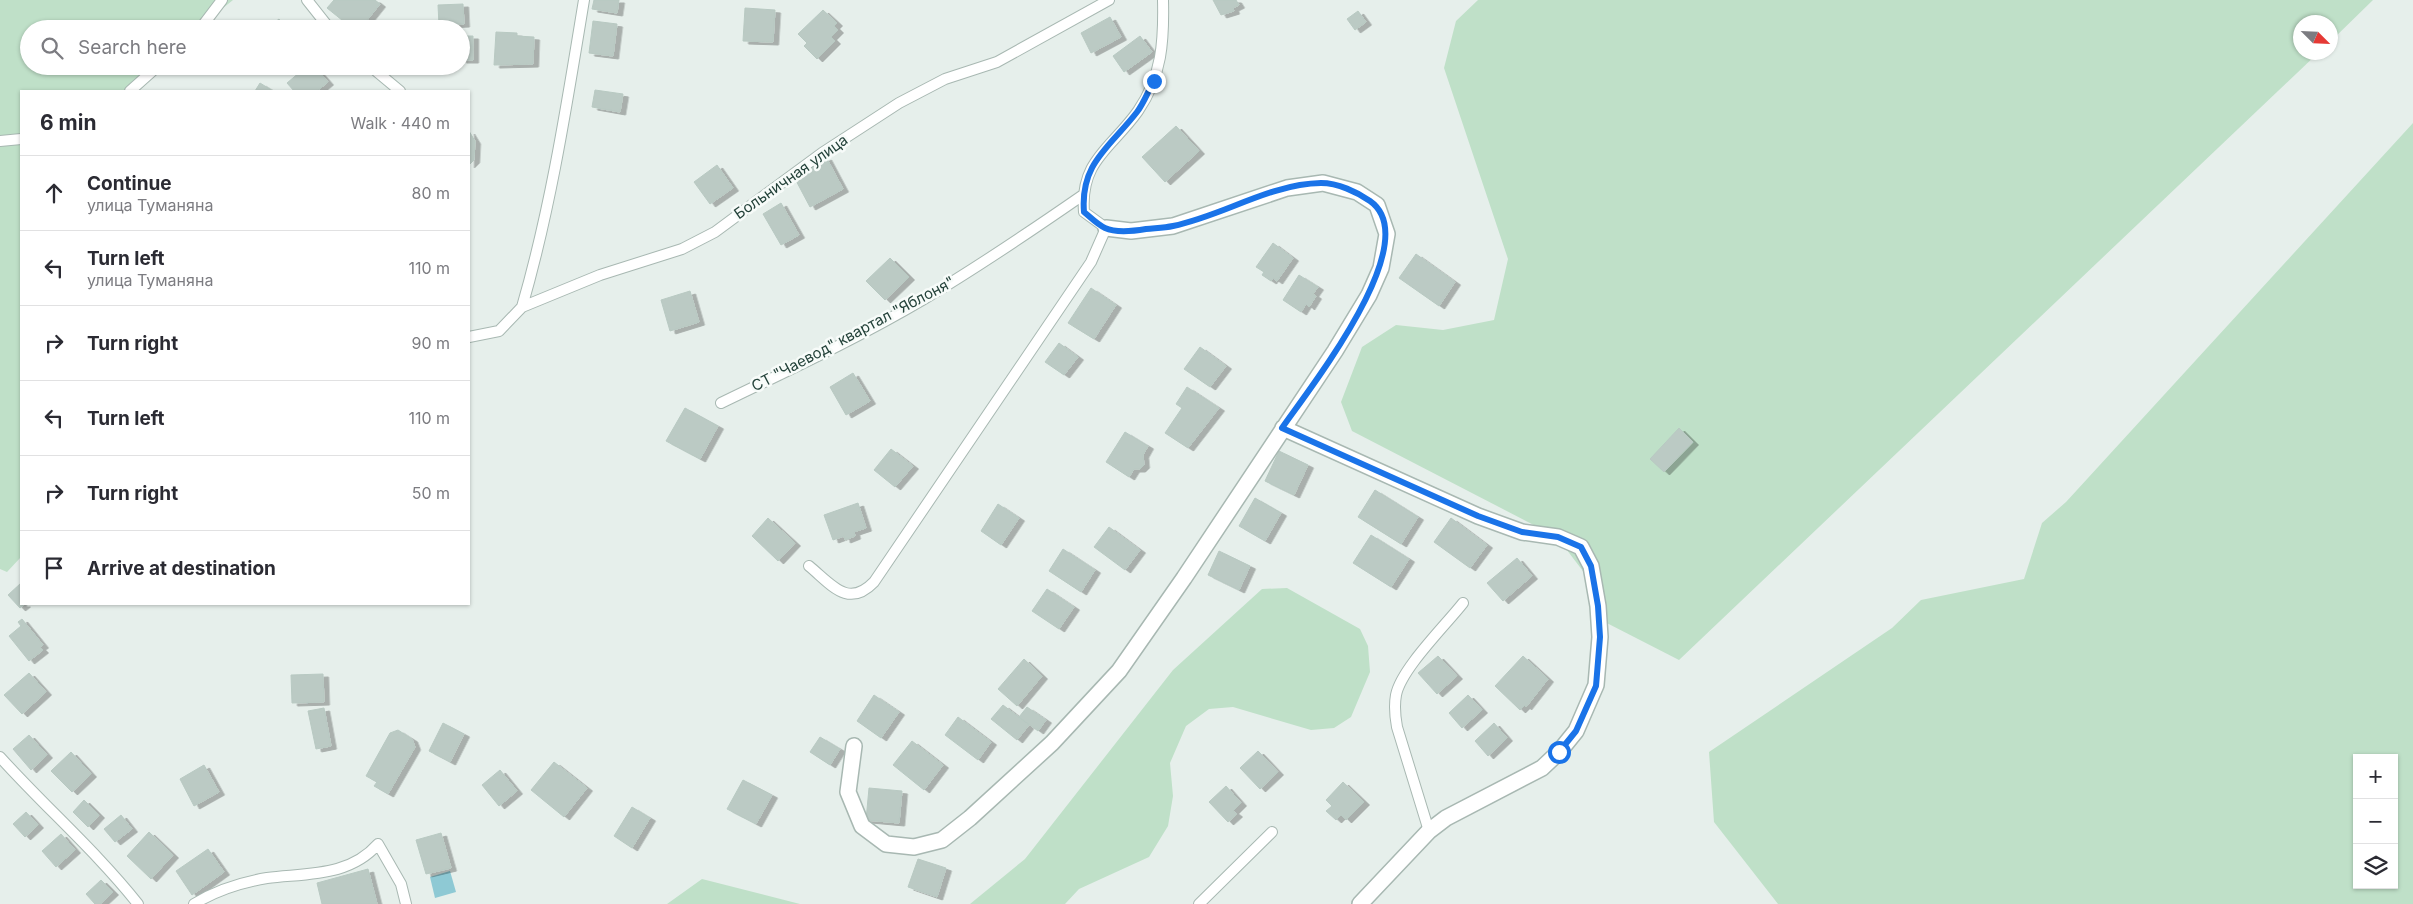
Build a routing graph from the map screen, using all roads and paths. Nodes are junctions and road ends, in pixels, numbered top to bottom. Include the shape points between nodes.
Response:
1 (222, 0) edge
2 (307, 0) edge
3 (584, 0) edge
4 (1109, 0) edge
5 (1163, 0) edge
6 (207, 20) edge
7 (323, 20) edge
8 (148, 75) edge
9 (381, 75) edge
10 (131, 90) edge
11 (399, 90) edge
12 (20, 139) edge
13 (0, 140) edge
14 (1082, 195) junction
15 (1106, 228) junction
16 (522, 307) junction
17 (470, 336) edge
18 (721, 403) dead end
19 (1282, 428) junction
20 (809, 566) dead end
21 (1463, 604) dead end
22 (854, 746) dead end
23 (0, 757) edge
24 (1429, 831) junction
25 (1272, 832) dead end
26 (138, 904) edge
27 (194, 904) edge
28 (406, 904) edge
29 (1199, 904) edge
30 (1360, 904) edge

1 - 6 lane
2 - 7 lane
3 - 16 lane via 536,260
4 - 16 lane, Больничная улица via 997,62 945,79 899,103 822,153 715,232 682,249 600,275
5 - 14 lane via 1162,54 1154,81 1138,110 1103,151 1087,176
8 - 10 lane
9 - 11 lane
12 - 13 lane
14 - 15 lane via 1084,212
14 - 18 lane, СТ "Чаевод" квартал "Яблоня" via 924,299
15 - 19 street via 1131,231 1173,226 1287,188 1323,183 1357,192 1376,205 1387,234 1377,277 1335,351
15 - 20 lane via 1091,262 874,582 865,592 853,595 840,592
16 - 17 lane, Больничная улица via 499,331
19 - 22 street via 1119,671 1052,744 942,840 914,848 886,844 862,826 848,792
19 - 24 street via 1478,516 1522,532 1558,537 1581,547 1591,566 1600,637 1596,686 1576,731 1542,768 1446,818
21 - 24 lane via 1403,677 1396,694 1397,727
23 - 26 lane via 111,871
24 - 30 street
25 - 29 lane
27 - 28 lane via 209,894 264,879 337,871 366,858 378,844 400,884

